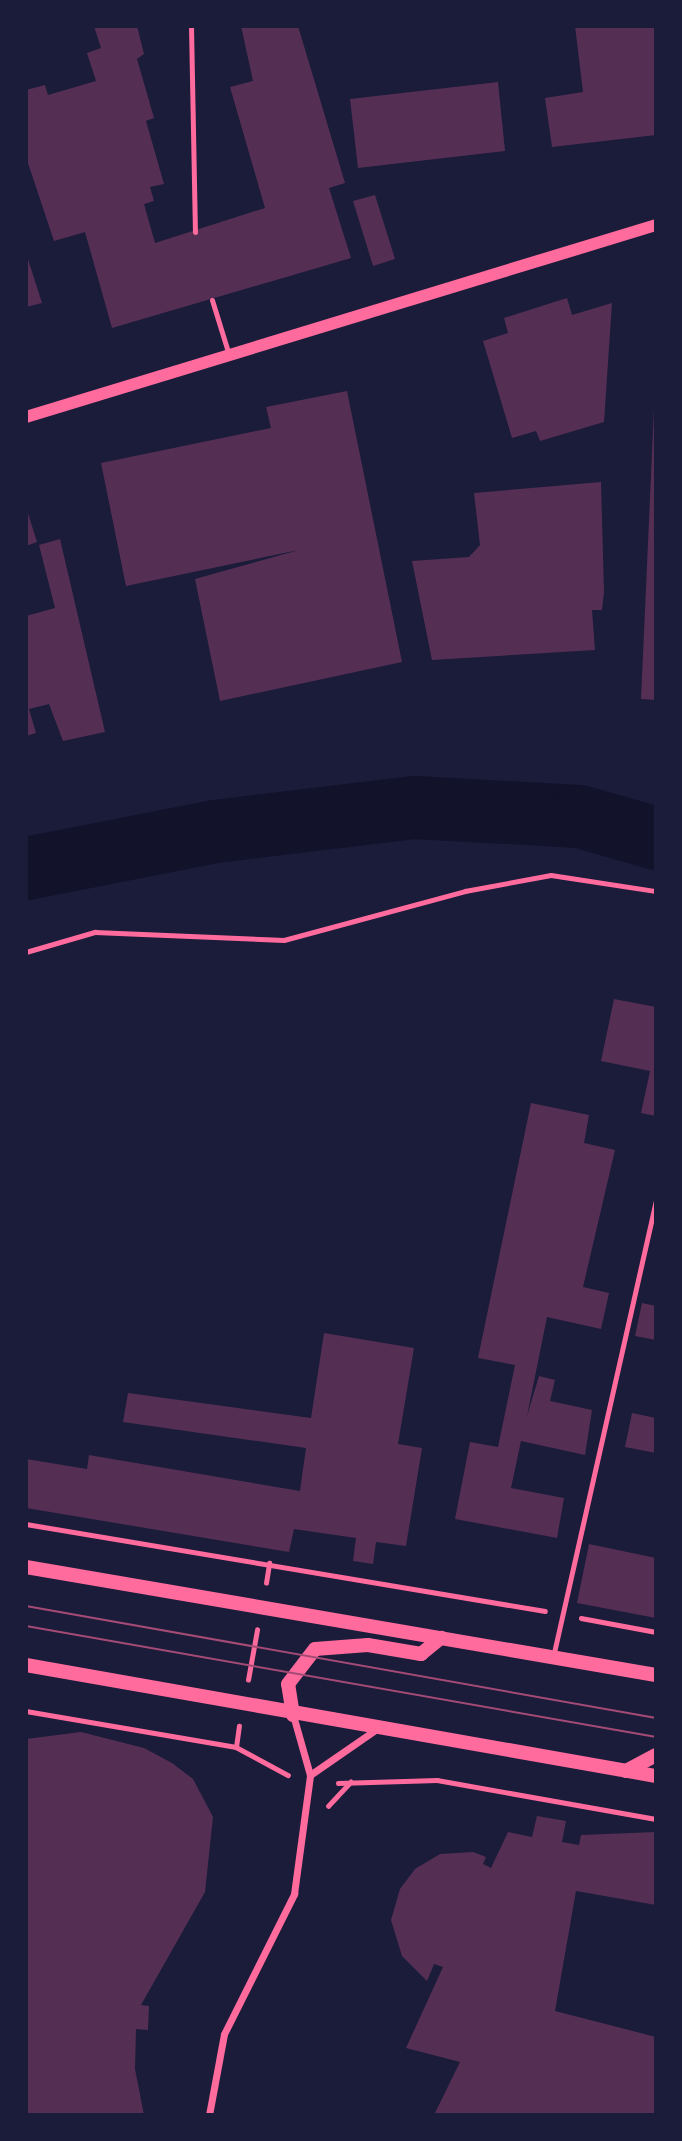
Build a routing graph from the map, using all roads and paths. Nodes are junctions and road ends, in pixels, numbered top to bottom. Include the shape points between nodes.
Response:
1 (191, 26) edge
2 (656, 225) edge
3 (195, 232) dead end
4 (212, 300) dead end
5 (229, 355) junction
6 (26, 417) edge
7 (656, 891) edge
8 (26, 952) edge
9 (656, 1200) edge
10 (26, 1524) edge
11 (269, 1563) junction
12 (26, 1567) edge
13 (262, 1607) junction
14 (561, 1614) junction
15 (656, 1632) edge
16 (442, 1638) junction
17 (553, 1657) junction
18 (26, 1665) edge
19 (656, 1675) edge
20 (243, 1706) junction
21 (26, 1711) edge
22 (293, 1715) junction
23 (378, 1728) junction
24 (236, 1747) junction
25 (656, 1755) edge
26 (626, 1770) junction
27 (310, 1775) junction
28 (292, 1776) dead end
29 (656, 1776) edge
30 (329, 1783) dead end
31 (656, 1819) edge
32 (209, 2115) edge

1 - 3 lane
2 - 5 street
4 - 5 lane
5 - 6 street
7 - 8 path via 551,875 465,891 284,940 95,932
9 - 14 lane
10 - 11 path
11 - 13 path
11 - 14 path
12 - 13 main road
13 - 16 main road
13 - 20 path
14 - 15 path
14 - 17 lane
16 - 17 main road
16 - 22 main road via 421,1654 368,1645 315,1649 288,1684
17 - 19 main road
18 - 20 main road
20 - 22 main road
20 - 24 path
21 - 24 path
22 - 23 main road
22 - 27 street
23 - 26 main road
23 - 27 street via 351,1740
24 - 28 path
25 - 26 main road
26 - 29 main road
27 - 32 street via 294,1894 224,2034
30 - 31 path via 437,1780

